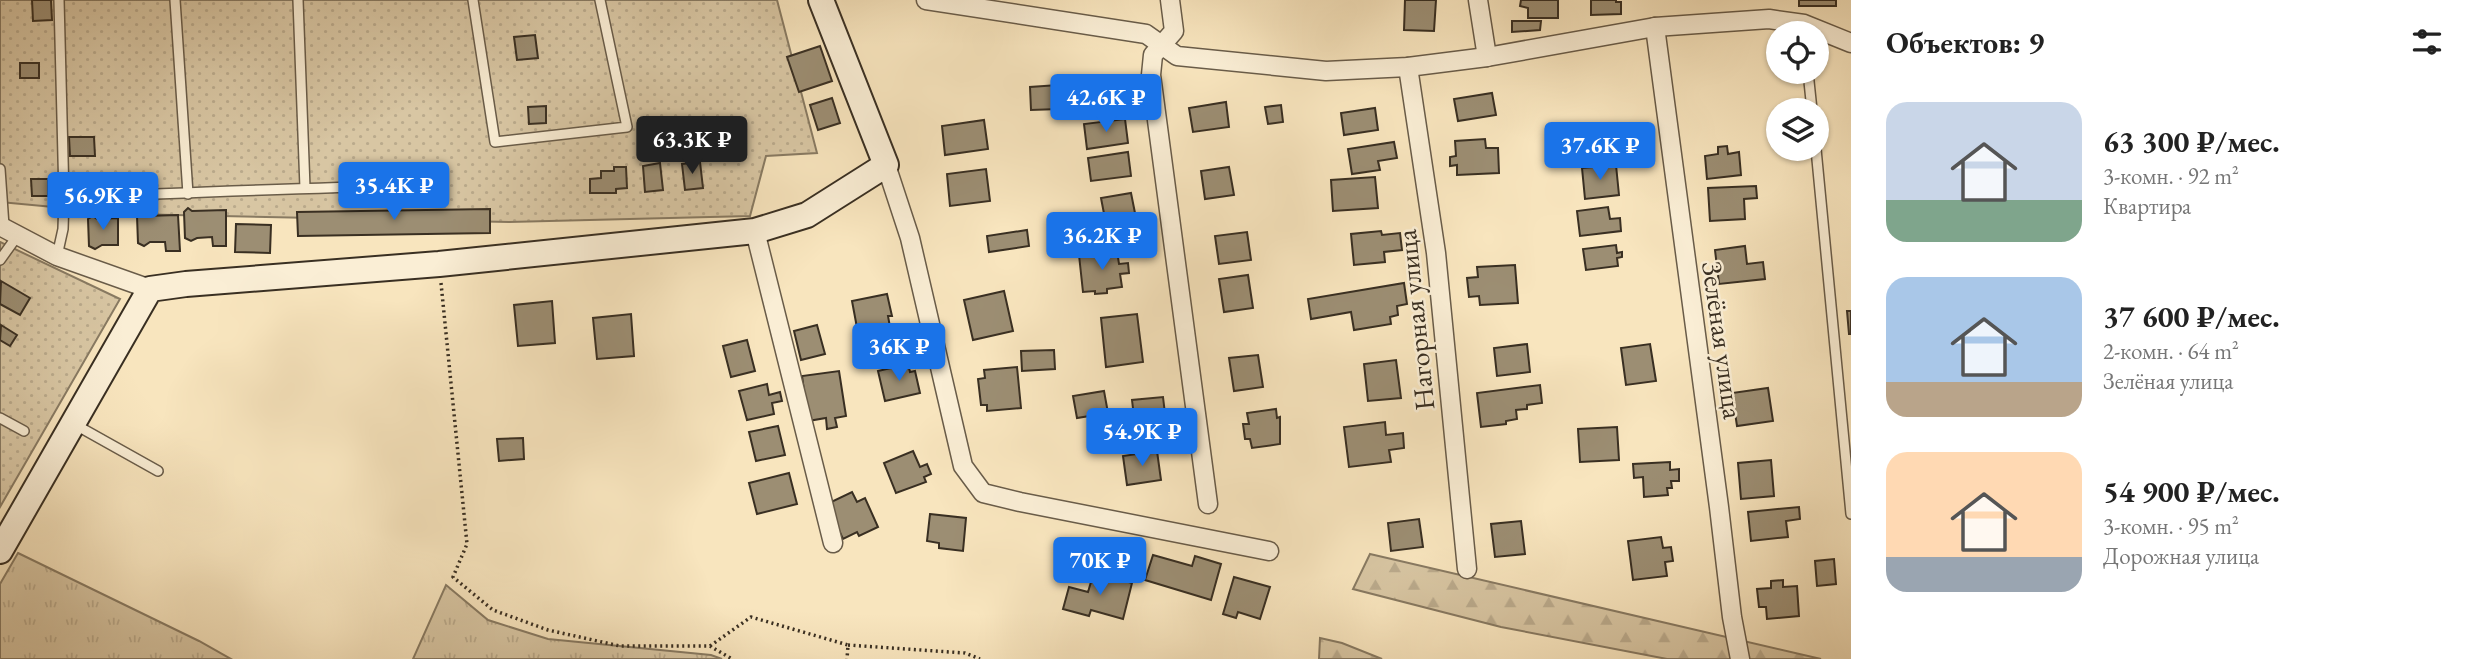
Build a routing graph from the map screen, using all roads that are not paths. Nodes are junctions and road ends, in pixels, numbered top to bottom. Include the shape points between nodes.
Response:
1 (59, 0) edge
2 (176, 0) edge
3 (298, 0) edge
4 (473, 0) edge
5 (600, 0) edge
6 (821, 0) edge
7 (926, 0) edge
8 (1170, 0) edge
9 (1478, 0) edge
10 (1768, 0) edge
11 (1769, 19) junction
12 (1776, 21) edge
13 (1655, 27) junction
14 (1829, 36) edge
15 (1851, 43) edge
16 (1162, 44) junction
17 (1487, 57) junction
18 (1408, 67) junction
19 (1817, 161) edge
20 (886, 165) junction
21 (0, 169) edge
22 (401, 186) dead end
23 (306, 188) junction
24 (188, 194) junction
25 (64, 197) junction
26 (7, 229) edge
27 (755, 232) junction
28 (57, 256) junction
29 (0, 260) edge
30 (150, 289) junction
31 (0, 418) edge
32 (73, 423) junction
33 (24, 431) dead end
34 (158, 471) dead end
35 (1208, 504) dead end
36 (1851, 514) edge
37 (833, 543) dead end
38 (0, 551) edge
39 (1269, 551) dead end
40 (1467, 569) dead end
41 (1740, 659) edge

1 - 25 lane
2 - 24 lane
3 - 23 lane
4 - 5 lane via 495,142 627,127
6 - 20 street
7 - 16 street via 1146,34
8 - 16 street via 1174,31
9 - 17 street
10 - 11 street
11 - 12 street
11 - 13 street
13 - 17 street
13 - 41 street, Зелёная улица
14 - 15 street
16 - 18 street via 1177,56 1326,71
16 - 35 street via 1153,55 1151,75
17 - 18 street
18 - 40 street, Нагорная улица via 1436,253
19 - 36 lane
20 - 27 street via 807,215
20 - 39 street via 910,238 962,466 983,492
21 - 26 lane
22 - 23 lane
23 - 24 lane
24 - 25 lane
25 - 28 lane
26 - 28 street
26 - 29 lane
27 - 30 street
27 - 37 street
28 - 30 street
30 - 32 street
31 - 33 lane
32 - 34 lane
32 - 38 street

